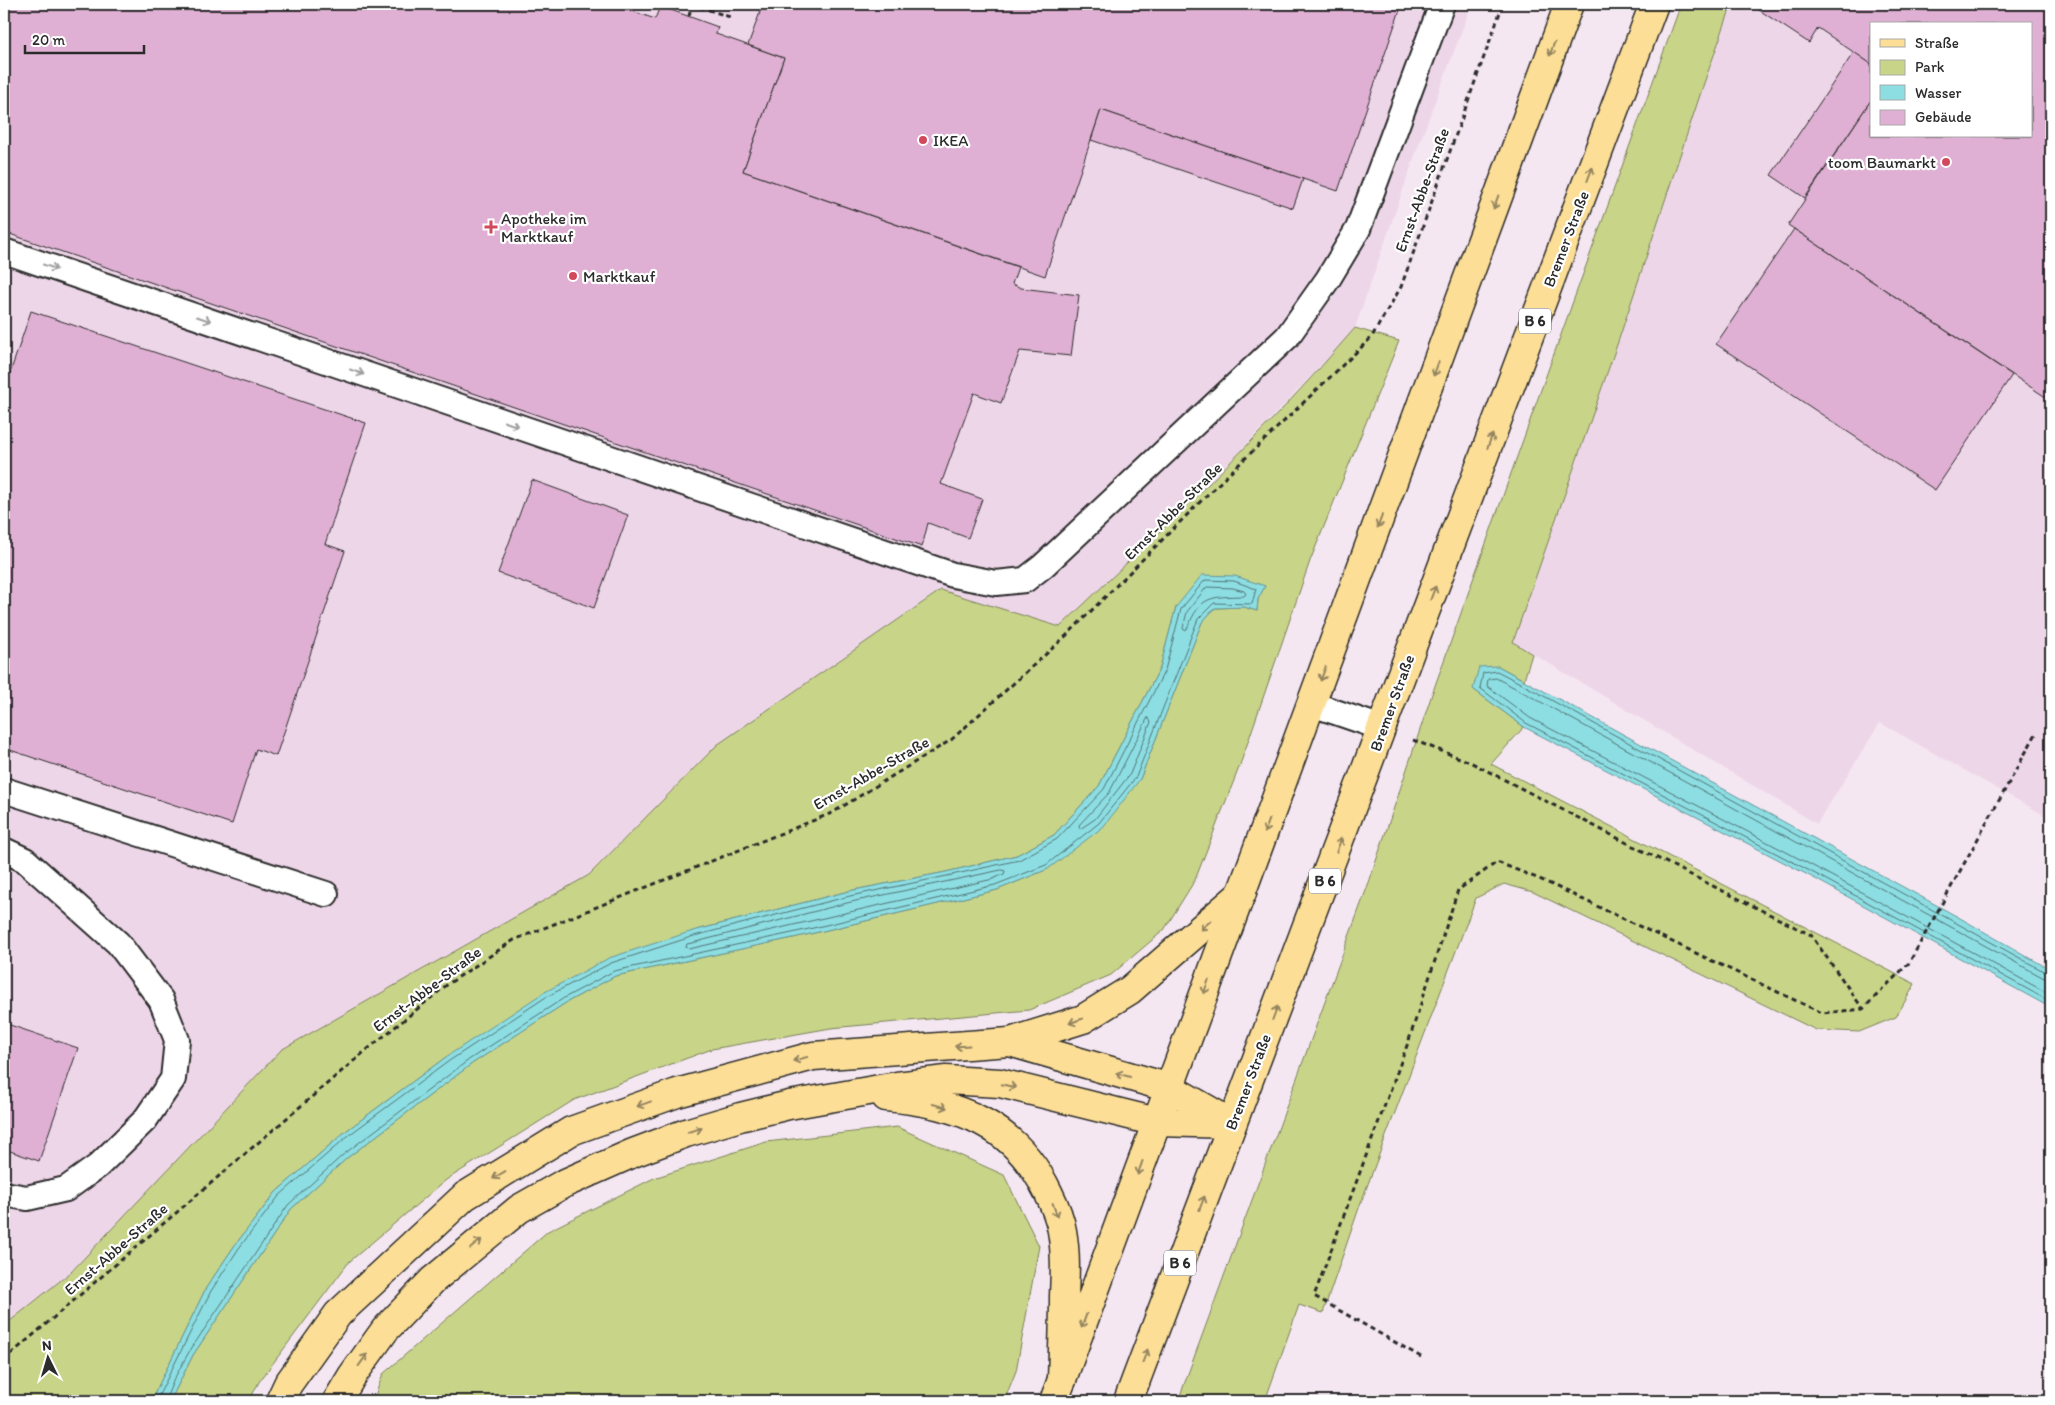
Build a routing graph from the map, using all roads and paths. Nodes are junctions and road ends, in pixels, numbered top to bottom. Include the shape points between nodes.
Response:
1 (692, 4) edge
2 (1442, 4) edge
3 (1503, 4) edge
4 (1569, 4) edge
5 (1654, 4) edge
6 (689, 16) dead end
7 (730, 17) dead end
8 (4, 251) edge
9 (1312, 704) junction
10 (1382, 728) junction
11 (2037, 732) dead end
12 (4, 790) edge
13 (4, 850) edge
14 (1242, 893) junction
15 (326, 894) dead end
16 (1863, 1009) junction
17 (1010, 1042) junction
18 (1170, 1088) junction
19 (840, 1097) junction
20 (1157, 1122) junction
21 (1232, 1124) junction
22 (4, 1194) edge
23 (1421, 1357) dead end
24 (4, 1360) edge
25 (1058, 1390) edge
26 (280, 1401) edge
27 (337, 1401) edge
28 (1128, 1401) edge

1 - 6 path
1 - 7 path
8 -> 2 lane via 953,575 996,584 1025,580 1287,337 1358,229
3 - 24 path, Ernst-Abbe-Straße via 1401,287 1370,338 1067,635 951,740 832,813 514,940 448,984 363,1053
4 -> 9 main road
10 -> 5 main road, Bremer Straße / B 6
9 - 10 lane
9 -> 14 main road
10 - 16 path via 1470,762 1811,935
21 -> 10 main road, Bremer Straße / B 6
11 - 16 path via 1909,963
12 - 15 lane
13 - 22 lane via 24,860 118,943 161,1000 177,1040 174,1079 145,1120 98,1166 66,1189 27,1198
14 -> 17 main road via 1130,990 1084,1019
14 -> 18 main road
16 - 23 path via 1822,1013 1544,881 1497,862 1458,890 1409,1040 1314,1296
18 -> 17 main road
17 -> 26 main road via 813,1056 677,1092 571,1131 465,1196 338,1314 288,1384
18 - 20 main road
18 - 21 main road
19 -> 20 main road via 946,1080 976,1081
19 -> 25 main road via 916,1100 952,1109 1002,1133 1039,1173 1062,1230 1065,1258
27 -> 19 main road via 385,1330 433,1280 519,1209 563,1184 633,1152 686,1133 765,1111
20 - 21 main road
20 -> 25 main road
28 -> 21 main road, Bremer Straße / B 6

